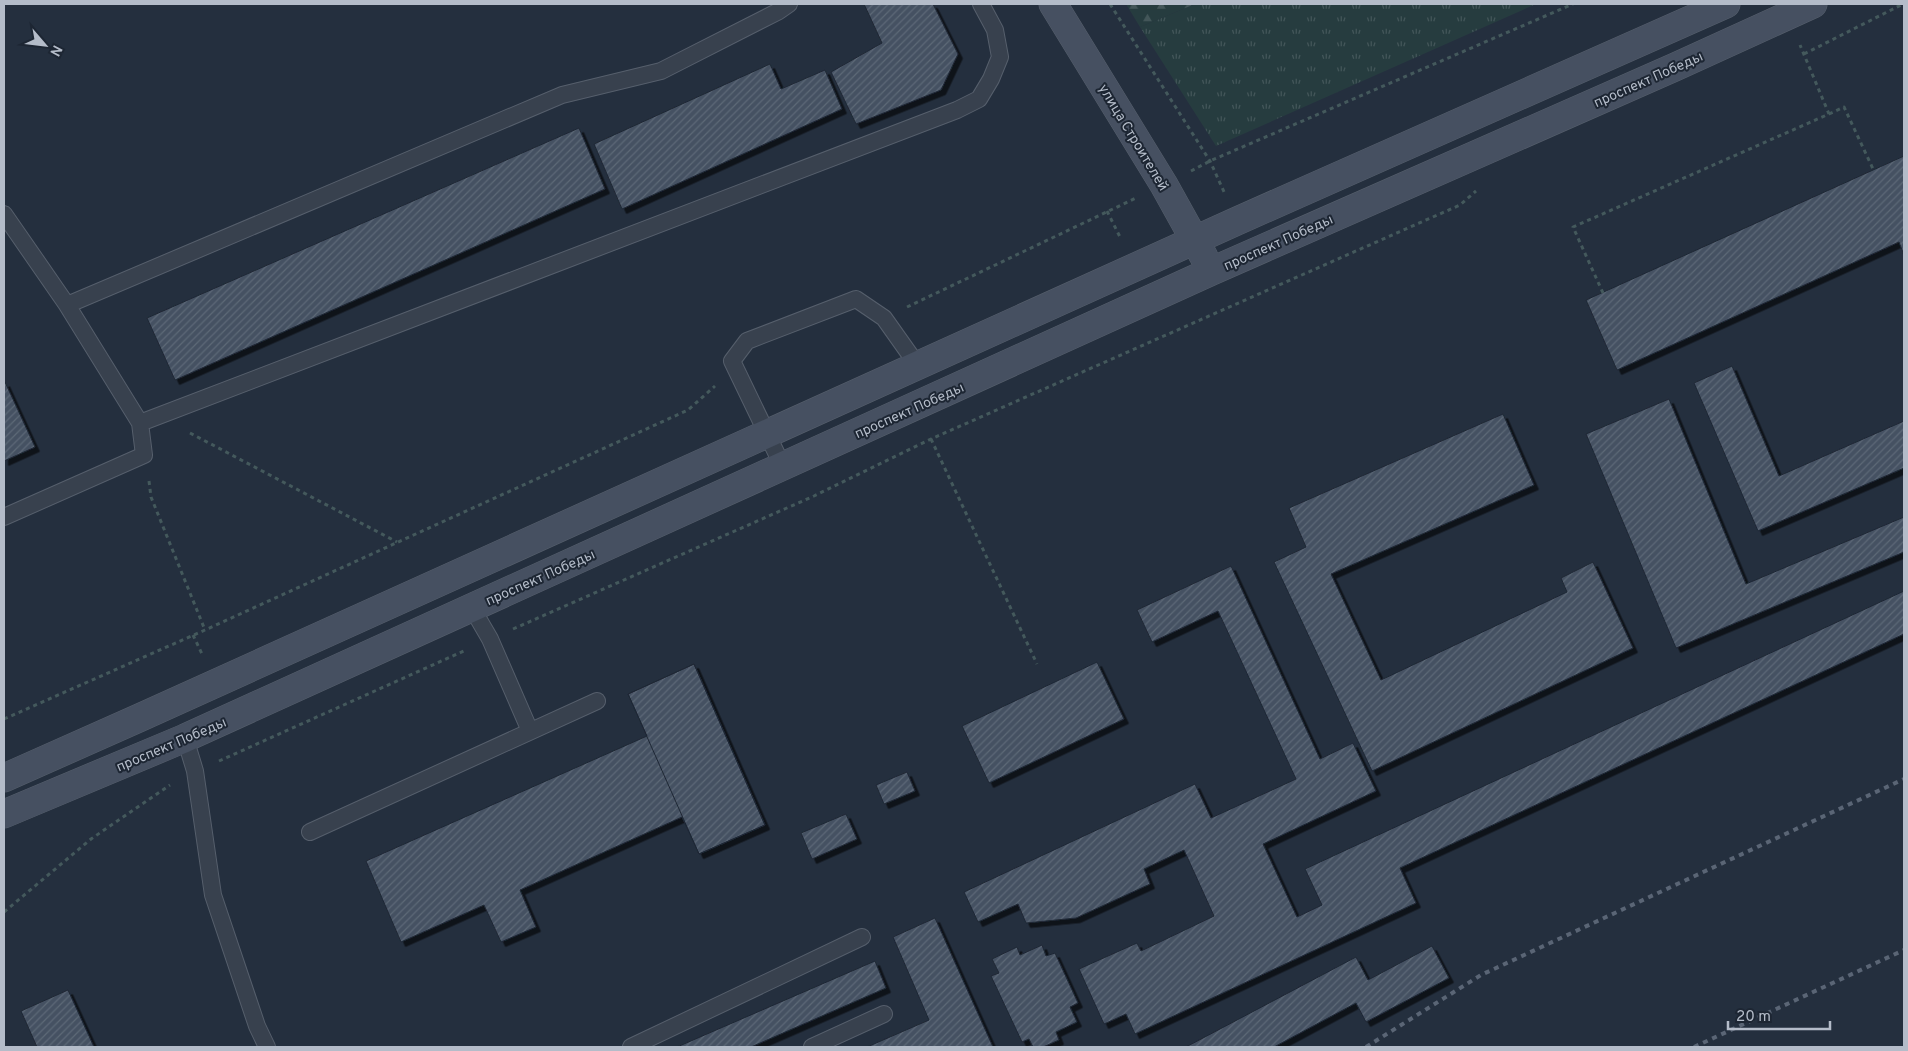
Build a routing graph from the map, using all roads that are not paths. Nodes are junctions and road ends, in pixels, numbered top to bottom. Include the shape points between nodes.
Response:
1 (789, 4) edge
2 (980, 4) edge
3 (1053, 4) edge
4 (1726, 4) edge
5 (1813, 4) edge
6 (770, 9) edge
7 (4, 214) edge
8 (1195, 241) junction
9 (1212, 271) junction
10 (67, 305) junction
11 (918, 366) junction
12 (140, 423) junction
13 (767, 434) junction
14 (784, 467) junction
15 (4, 516) edge
16 (472, 608) junction
17 (597, 701) dead end
18 (530, 731) junction
19 (185, 738) junction
20 (4, 778) edge
21 (4, 814) edge
22 (310, 832) dead end
23 (862, 937) dead end
24 (884, 1014) dead end
25 (267, 1047) edge
26 (631, 1047) edge
27 (812, 1047) edge

1 - 6 lane
2 - 12 lane via 995,30 1000,57 992,80 979,98 957,110
3 - 8 main road, улица Строителей
4 - 8 main road
5 - 9 main road, проспект Победы
6 - 10 lane via 661,71 562,95
7 - 10 lane
8 - 9 main road, улица Строителей
8 - 11 main road
9 - 14 main road, проспект Победы
10 - 12 lane
11 - 13 main road
11 - 13 lane via 884,318 856,299 747,341 732,361
12 - 15 lane via 144,455
13 - 14 lane
13 - 20 main road
14 - 16 main road, проспект Победы
16 - 18 lane via 490,639
16 - 19 main road, проспект Победы
17 - 18 lane
18 - 22 lane
19 - 21 main road, проспект Победы
19 - 25 lane via 195,771 213,895
23 - 26 lane
24 - 27 lane

